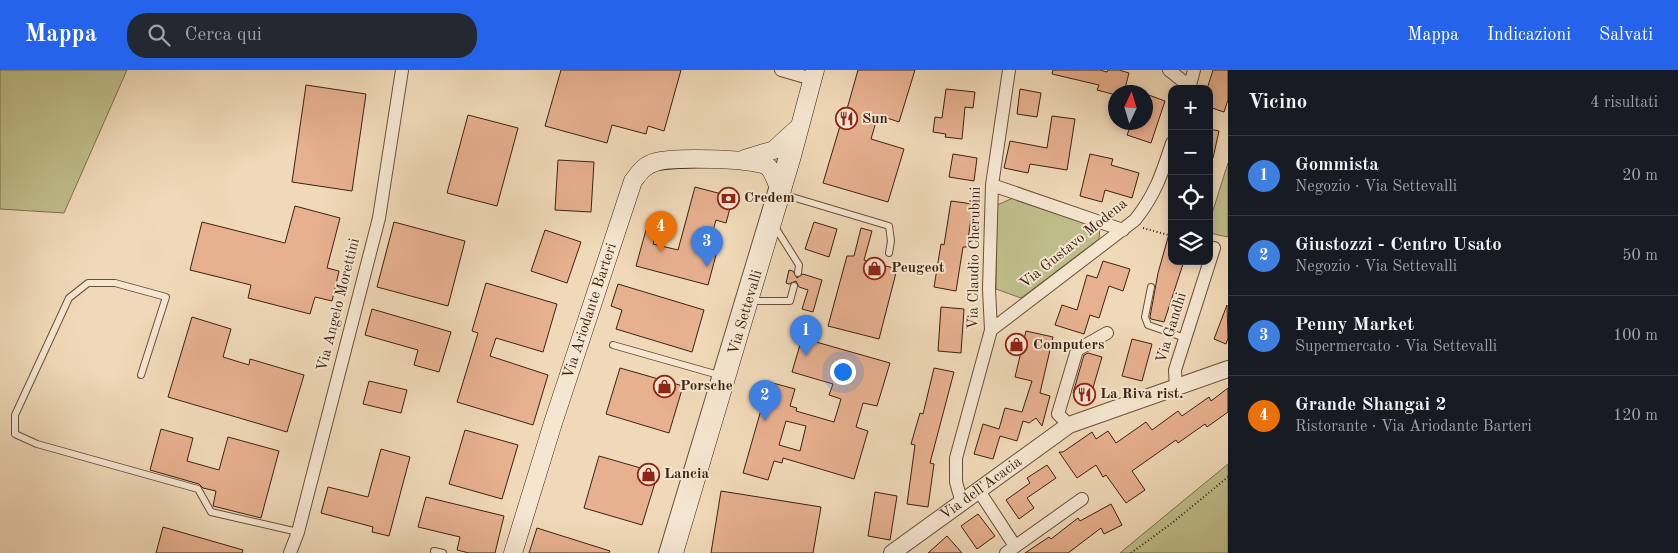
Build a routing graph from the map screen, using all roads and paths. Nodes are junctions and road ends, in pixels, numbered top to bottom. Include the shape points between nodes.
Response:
1 (402, 70) edge
2 (781, 70) edge
3 (1009, 70) edge
4 (1169, 70) edge
5 (1194, 70) edge
6 (814, 74) edge
7 (1187, 85) edge
8 (1190, 85) edge
9 (798, 127) junction
10 (786, 140) junction
11 (1168, 155) edge
12 (741, 160) junction
13 (992, 185) junction
14 (778, 186) junction
15 (772, 223) junction
16 (1126, 227) junction
17 (1168, 235) edge
18 (1214, 248) dead end
19 (889, 253) dead end
20 (798, 273) dead end
21 (794, 286) dead end
22 (1151, 287) dead end
23 (749, 301) junction
24 (991, 330) junction
25 (1107, 332) dead end
26 (1186, 338) junction
27 (613, 345) dead end
28 (1228, 369) edge
29 (715, 374) junction
30 (141, 375) dead end
31 (1176, 389) junction
32 (1069, 425) junction
33 (1228, 477) edge
34 (979, 490) junction
35 (1082, 499) dead end
36 (962, 503) junction
37 (298, 532) junction
38 (1011, 549) edge
39 (291, 550) edge
40 (434, 551) dead end
41 (443, 553) edge
42 (513, 553) edge
43 (662, 553) edge
44 (674, 553) edge
45 (892, 553) edge
46 (1131, 553) edge

1 - 37 street, Via Angelo Morettini via 378,218
2 - 6 street
3 - 13 street, Via Claudio Cherubini
4 - 7 street
5 - 8 street
6 - 9 main road, Via Settevalli
9 - 10 main road
9 - 14 main road, Via Settevalli
10 - 12 main road via 774,150
10 - 14 lane, Via Settevalli
11 - 16 street, Via Gustavo Modena via 1150,201
12 - 14 main road via 769,167
12 - 42 main road, Via Ariodante Barteri via 657,161 642,168 633,181
13 - 16 street
13 - 24 street, Via Claudio Cherubini
14 - 15 main road, Via Settevalli
14 - 19 lane via 889,226
14 - 29 lane, Via Settevalli
15 - 20 lane via 800,265
15 - 23 main road, Via Settevalli
16 - 17 path
16 - 24 street, Via Gustavo Modena
18 - 26 street, Via Gandhi
21 - 23 lane via 790,301
22 - 26 lane via 1145,317 1148,325
23 - 44 main road, Via Settevalli
24 - 36 street, Via Claudio Cherubini via 956,458 956,482
25 - 32 street via 1077,350 1058,414
26 - 31 street, Via Gandhi via 1174,370
27 - 29 lane
28 - 31 street, Via dell'Acacia
29 - 43 lane, Via Settevalli
30 - 37 lane via 166,297 115,283 88,283 69,298 15,415 15,434 38,444 198,489 211,512
31 - 32 street, Via dell'Acacia
32 - 34 street, Via dell'Acacia
33 - 46 path
34 - 36 street, Via dell'Acacia
34 - 38 street
35 - 38 street
36 - 45 street, Via dell'Acacia
37 - 39 street, Via Angelo Morettini
40 - 41 lane

